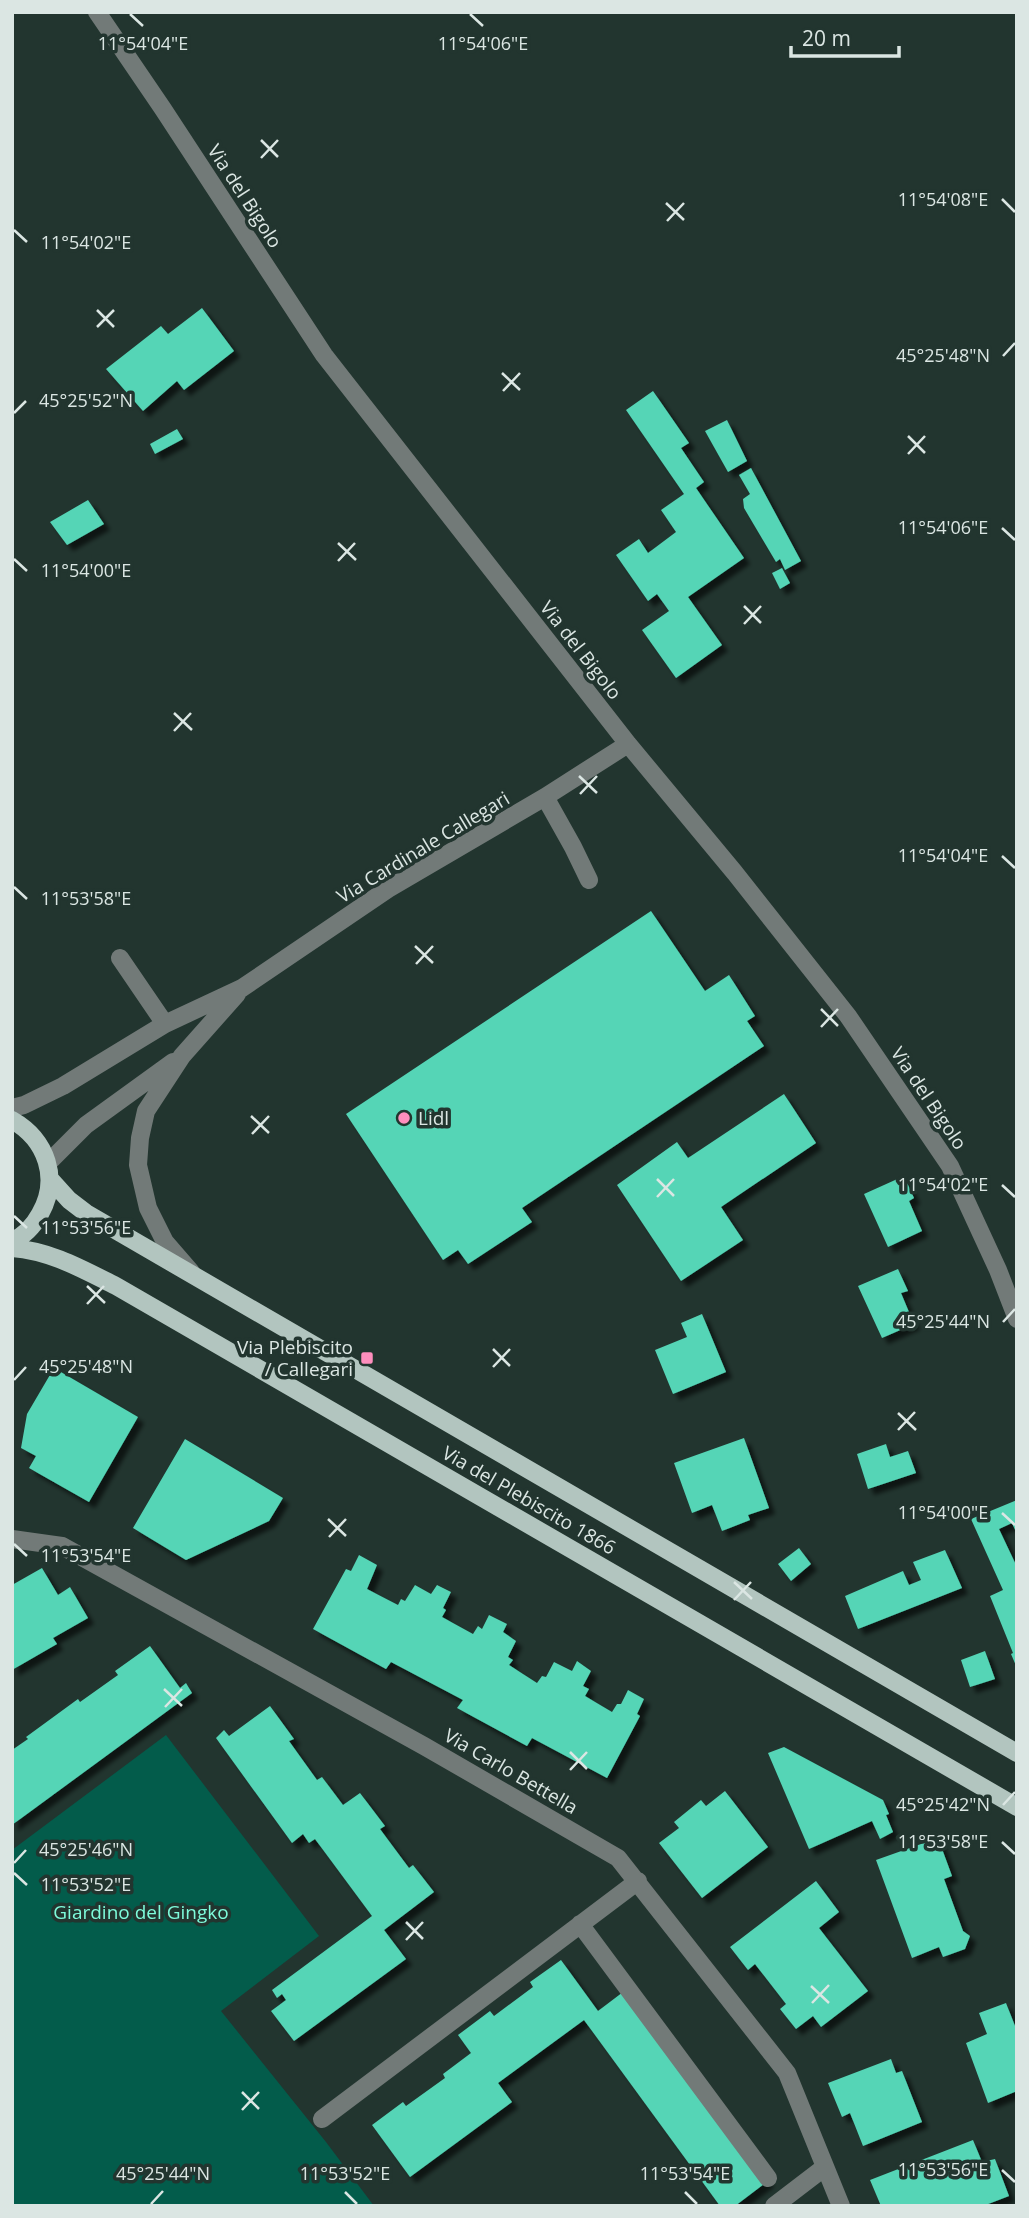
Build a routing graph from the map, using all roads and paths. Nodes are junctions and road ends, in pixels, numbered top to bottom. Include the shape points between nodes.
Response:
1 (97, 12) edge
2 (628, 744) junction
3 (545, 797) junction
4 (589, 880) dead end
5 (120, 958) dead end
6 (242, 988) junction
7 (165, 1024) junction
8 (182, 1056) junction
9 (12, 1108) edge
10 (12, 1120) edge
11 (49, 1171) junction
12 (12, 1241) edge
13 (12, 1248) edge
14 (194, 1274) junction
15 (1017, 1319) edge
16 (12, 1539) edge
17 (1017, 1753) edge
18 (1017, 1807) edge
19 (638, 1881) junction
20 (580, 1924) junction
21 (322, 2119) dead end
22 (825, 2167) junction
23 (768, 2178) dead end
24 (774, 2206) edge
25 (841, 2206) edge

1 - 2 street, Via del Bigolo via 324,355
2 - 3 street, Via Cardinale Callegari
2 - 15 street, Via del Bigolo via 848,1016 950,1166
3 - 4 street
3 - 6 street, Via Cardinale Callegari via 387,889
5 - 7 street
6 - 7 street, Via Cardinale Callegari
6 - 8 street, Via Cardinale Callegari
7 - 9 street, Via Cardinale Callegari via 63,1086
8 - 11 street, Via Cardinale Callegari via 86,1125
8 - 14 street, Via Cardinale Callegari via 146,1111 138,1165 148,1208 165,1242
10 - 11 main road, Via del Plebiscito 1866 via 33,1135
11 - 12 main road via 47,1202 35,1223
11 - 14 main road, Via del Plebiscito 1866 via 68,1200 86,1213
13 - 18 main road, Via del Plebiscito 1866 via 58,1258 116,1286
14 - 17 main road, Via del Plebiscito 1866
16 - 19 street, Via Carlo Bettella via 62,1546 577,1833 618,1858
19 - 20 street
19 - 22 street, Via Carlo Bettella via 787,2073
20 - 21 street
20 - 23 street
22 - 24 street
22 - 25 street, Via Carlo Bettella

